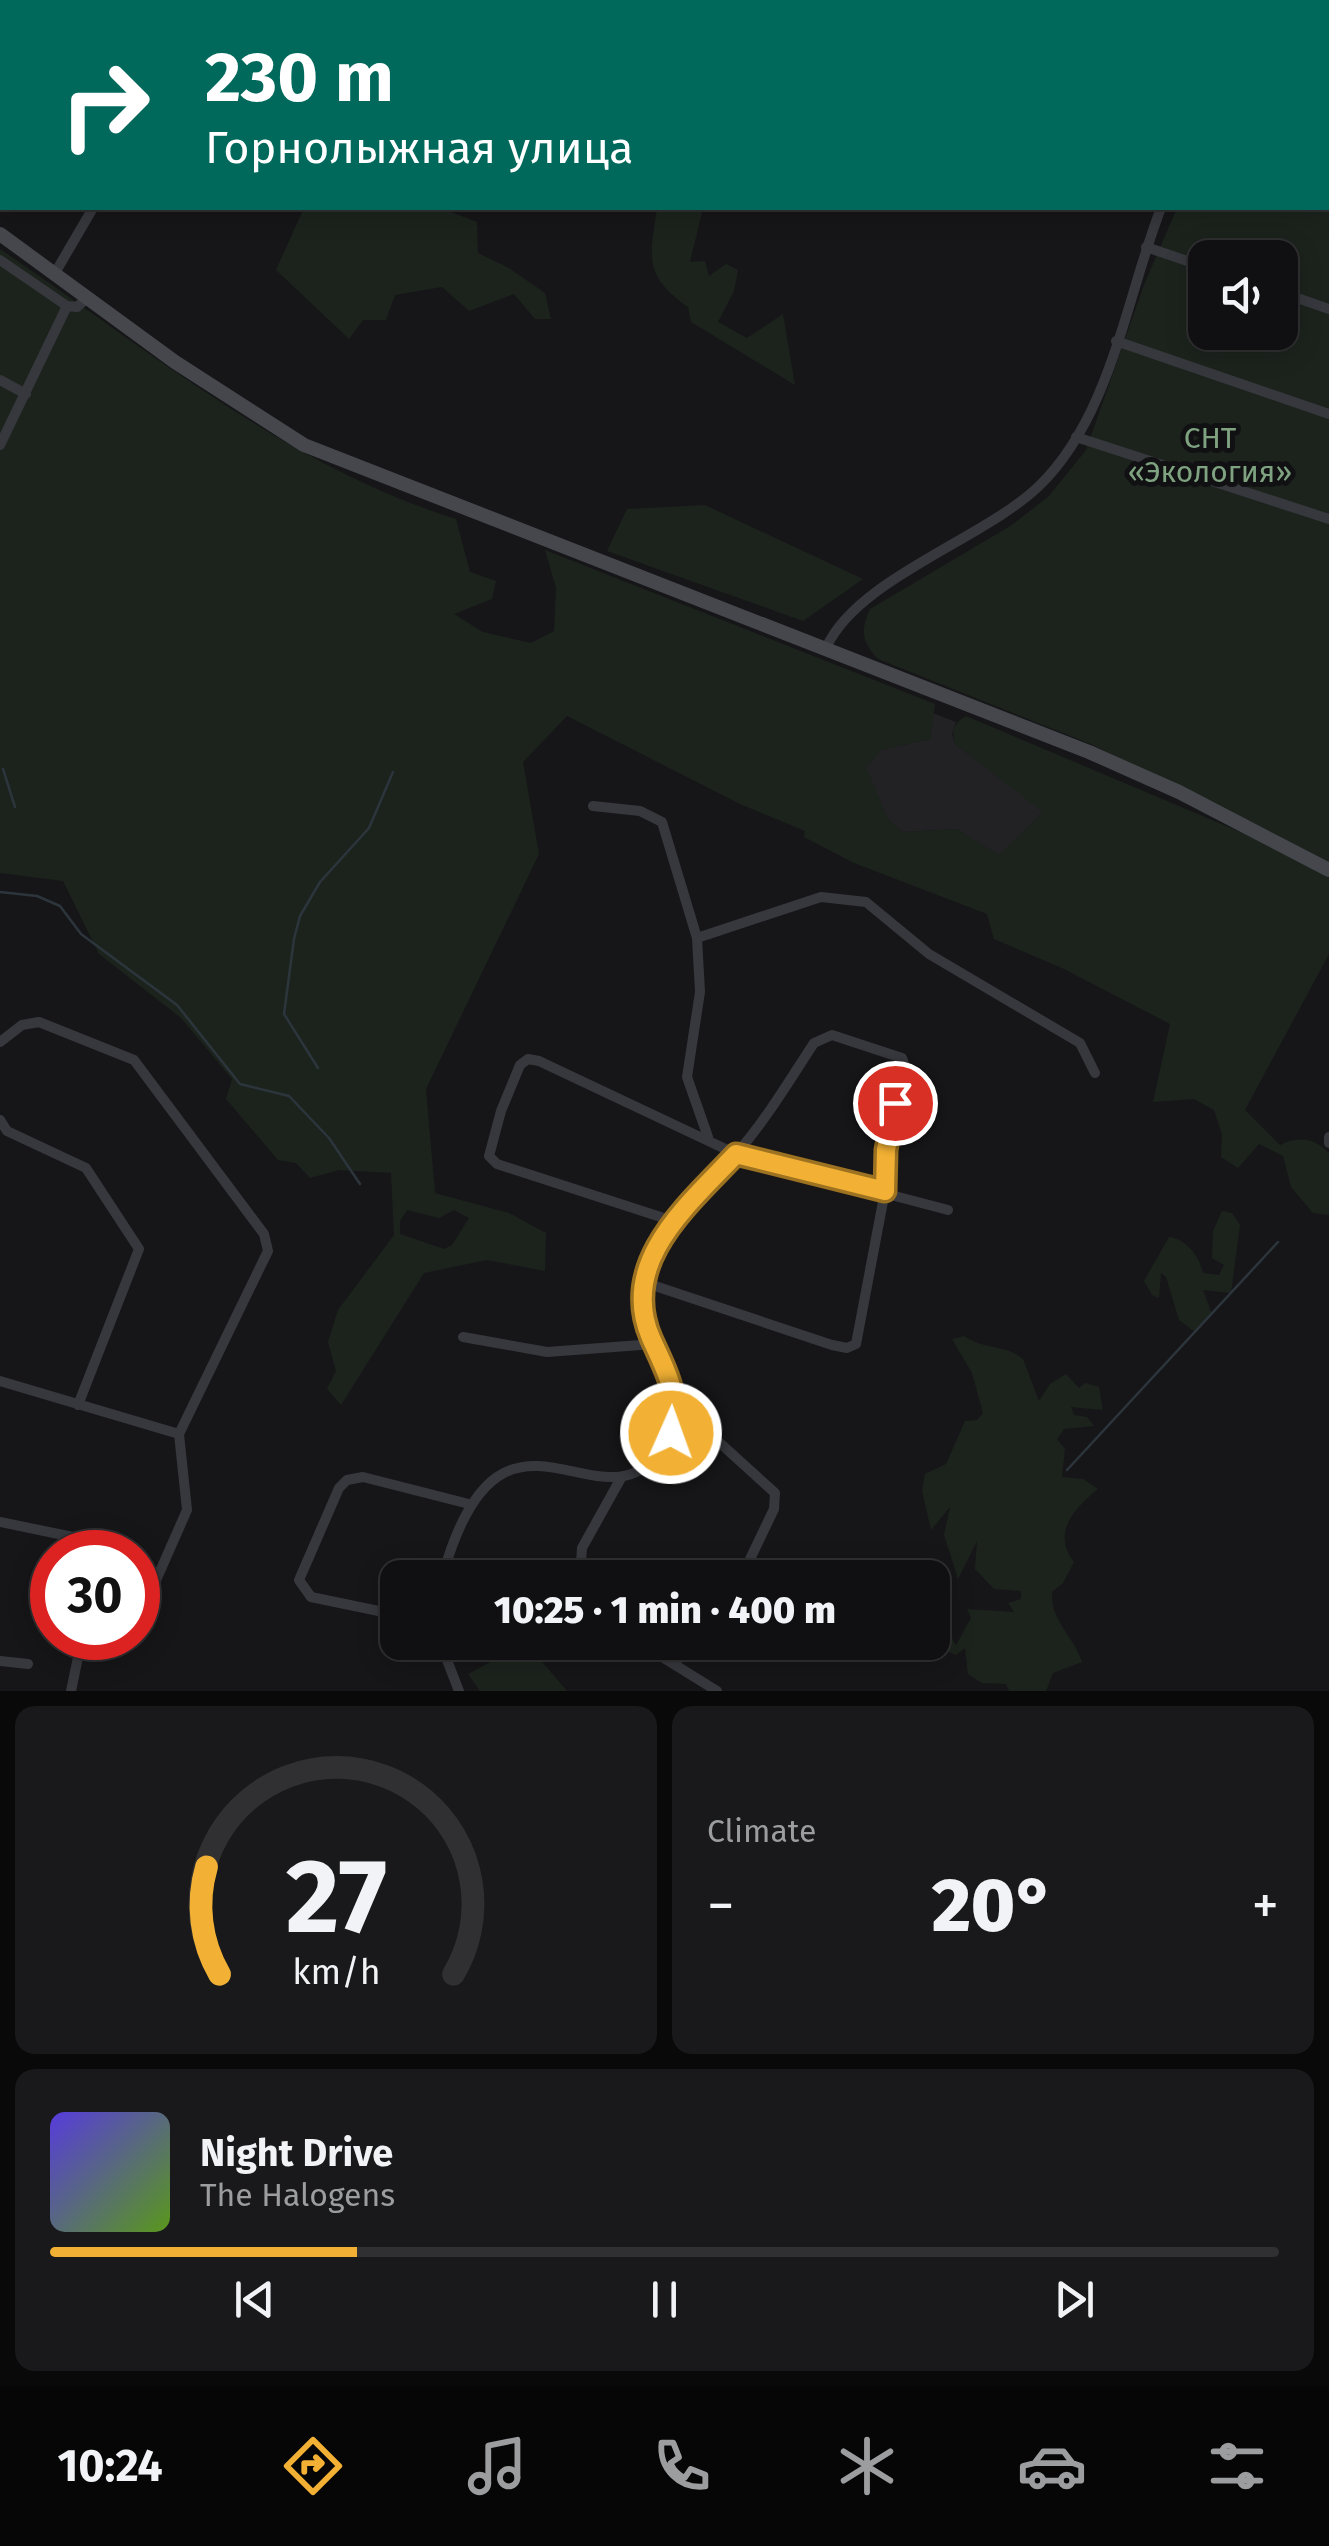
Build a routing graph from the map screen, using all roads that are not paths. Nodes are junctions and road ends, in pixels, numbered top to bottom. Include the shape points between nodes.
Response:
1 (92, 210) edge
2 (1161, 210) edge
3 (0, 234) edge
4 (1146, 247) junction
5 (0, 260) edge
6 (1188, 261) edge
7 (56, 273) junction
8 (88, 297) junction
9 (1298, 298) edge
10 (67, 306) junction
11 (1329, 308) edge
12 (1116, 341) junction
13 (0, 380) edge
14 (26, 394) junction
15 (1329, 414) edge
16 (1076, 437) junction
17 (0, 446) edge
18 (1329, 519) edge
19 (827, 646) junction
20 (593, 806) dead end
21 (1329, 870) edge
22 (696, 938) junction
23 (0, 1042) edge
24 (1095, 1072) dead end
25 (0, 1120) edge
26 (708, 1138) junction
27 (736, 1154) junction
28 (885, 1191) junction
29 (948, 1210) dead end
30 (673, 1222) junction
31 (643, 1282) junction
32 (463, 1338) dead end
33 (654, 1344) junction
34 (0, 1381) edge
35 (677, 1404) junction
36 (78, 1405) junction
37 (180, 1434) junction
38 (621, 1478) junction
39 (469, 1504) junction
40 (0, 1522) edge
41 (39, 1530) edge
42 (449, 1560) edge
43 (581, 1560) edge
44 (750, 1560) edge
45 (160, 1571) edge
46 (380, 1611) edge
47 (77, 1660) edge
48 (447, 1660) edge
49 (667, 1660) edge
50 (677, 1660) edge
51 (0, 1661) edge
52 (28, 1664) dead end
53 (674, 1664) junction
54 (71, 1691) edge
55 (460, 1691) edge
56 (717, 1691) edge

1 - 7 street
2 - 4 street
3 - 7 main road
4 - 6 street
4 - 12 street
5 - 10 street
7 - 8 main road
8 - 10 street
8 - 19 main road via 304,445
9 - 11 street
10 - 14 street
12 - 15 street
12 - 16 street
13 - 14 street
14 - 17 street
16 - 18 street
16 - 19 street via 1040,485 854,611
19 - 21 main road via 1179,792
20 - 22 street via 640,811 662,822
22 - 24 street via 821,897 866,902 929,954 1080,1043
22 - 26 street via 700,992 687,1078
23 - 37 street via 22,1025 39,1022 134,1060 264,1234 264,1268
25 - 36 street via 7,1132 86,1168 139,1249
26 - 27 street
26 - 30 street via 539,1062 528,1059 514,1080 491,1141 489,1156 497,1164
27 - 28 street
27 - 28 street via 814,1043 832,1035 894,1054 905,1066 890,1123
27 - 30 street
28 - 29 street
28 - 31 street via 856,1344 847,1348
30 - 31 street
31 - 33 street via 643,1319
32 - 33 street via 547,1352
33 - 35 street
34 - 36 street
35 - 38 street via 660,1453
35 - 44 street via 775,1494
36 - 37 street
37 - 45 street via 187,1510
38 - 39 street via 600,1480 544,1463 524,1466 482,1486
38 - 43 street
39 - 42 street
39 - 46 street via 362,1478 339,1488 300,1580 303,1590
40 - 41 street
47 - 54 street
48 - 55 street
49 - 53 street
50 - 53 street
51 - 52 street
53 - 56 street

